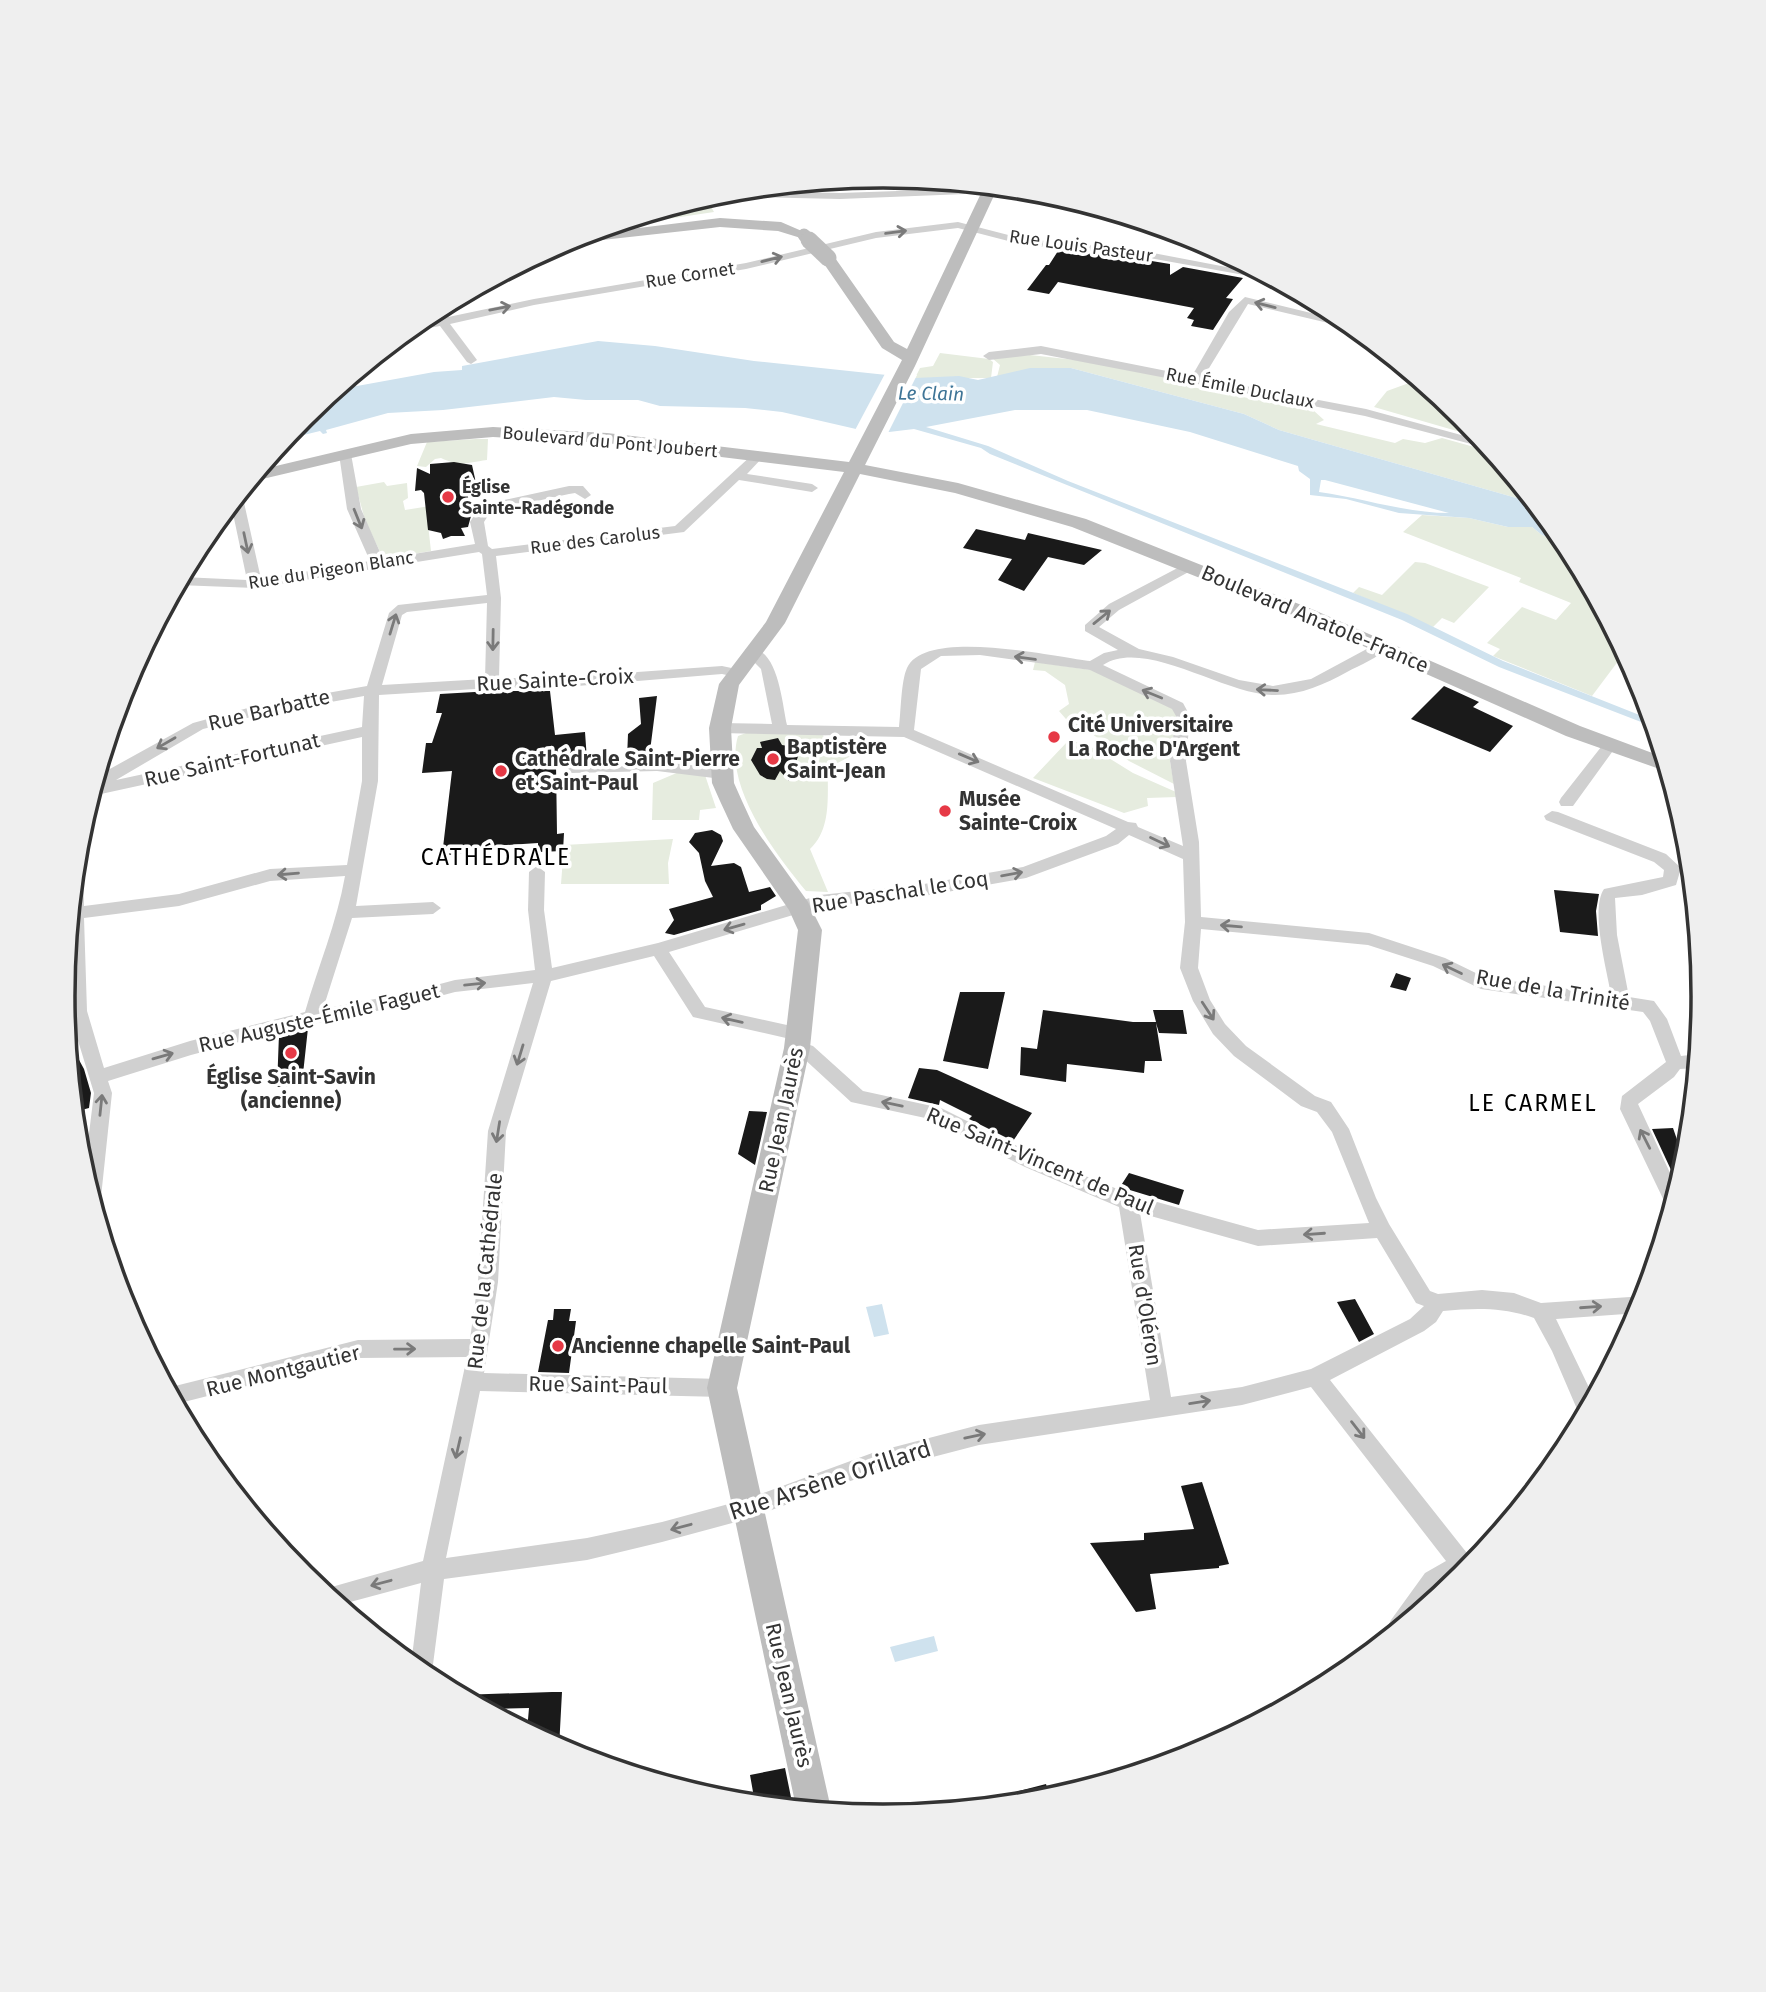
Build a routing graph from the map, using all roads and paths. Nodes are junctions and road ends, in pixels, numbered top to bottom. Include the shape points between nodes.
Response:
1 (958, 192) edge
2 (778, 195) edge
3 (987, 195) edge
4 (972, 227) junction
5 (610, 236) edge
6 (1242, 273) edge
7 (1325, 320) edge
8 (442, 321) junction
9 (437, 322) edge
10 (989, 356) dead end
11 (910, 357) junction
12 (471, 360) dead end
13 (1196, 379) junction
14 (1469, 441) edge
15 (759, 458) junction
16 (346, 462) junction
17 (853, 472) junction
18 (266, 475) edge
19 (738, 476) junction
20 (812, 488) dead end
21 (585, 495) dead end
22 (239, 508) edge
23 (486, 550) junction
24 (378, 564) junction
25 (1189, 566) junction
26 (189, 582) edge
27 (255, 583) junction
28 (494, 598) junction
29 (1381, 647) junction
30 (751, 652) junction
31 (1135, 653) junction
32 (1093, 666) junction
33 (736, 673) junction
34 (492, 683) junction
35 (373, 690) junction
36 (720, 728) junction
37 (780, 729) junction
38 (371, 730) junction
39 (906, 732) junction
40 (1610, 744) junction
41 (1656, 762) edge
42 (570, 768) dead end
43 (722, 774) junction
44 (104, 783) edge
45 (103, 789) edge
46 (1567, 802) dead end
47 (1552, 816) dead end
48 (1130, 827) junction
49 (1191, 856) junction
50 (356, 870) junction
51 (537, 872) dead end
52 (433, 908) dead end
53 (800, 908) junction
54 (347, 912) junction
55 (80, 913) edge
56 (1193, 922) junction
57 (78, 933) edge
58 (658, 949) junction
59 (544, 976) junction
60 (1622, 1004) junction
61 (312, 1017) junction
62 (798, 1041) junction
63 (1688, 1061) edge
64 (1675, 1062) junction
65 (98, 1077) junction
66 (94, 1168) edge
67 (1667, 1187) edge
68 (1128, 1202) junction
69 (1382, 1230) junction
70 (1437, 1303) junction
71 (1629, 1305) edge
72 (1541, 1312) junction
73 (479, 1348) junction
74 (1315, 1377) junction
75 (474, 1382) junction
76 (722, 1388) junction
77 (180, 1394) edge
78 (1584, 1399) edge
79 (1162, 1408) junction
80 (747, 1509) junction
81 (1460, 1560) edge
82 (1449, 1572) edge
83 (433, 1576) junction
84 (341, 1595) edge
85 (1419, 1600) edge
86 (424, 1660) edge
87 (812, 1800) edge

1 - 2 street
3 - 4 main road, Rue Jean Jaurès
4 - 6 street, Rue Louis Pasteur via 1024,242 1128,251
8 -> 4 street, Rue Cornet via 746,266 876,235
4 - 11 main road, Rue Jean Jaurès
5 - 11 main road, bridge via 726,222 770,224 804,235 828,258 894,351
7 -> 13 street via 1245,300
8 - 9 street, Rue Cornet
8 - 12 street
10 - 13 street, Rue Émile Duclaux via 1041,350
11 - 17 main road, Rue Jean Jaurès
13 - 14 street, Rue Émile Duclaux via 1366,412
15 - 16 main road, Boulevard du Pont Joubert via 607,438 493,432 425,437
15 - 17 main road, Boulevard du Pont Joubert via 793,467
15 - 19 street, Rue des Carolus
16 - 18 main road, Boulevard du Pont Joubert
16 -> 24 street via 354,509
17 - 25 main road, Boulevard Anatole-France via 1016,504
17 - 30 main road, Rue Jean Jaurès via 775,624
19 - 20 street, Boulevard du Pont Joubert
19 - 23 street, Rue des Carolus via 679,529
21 - 23 street via 578,489 569,490 486,508 477,522
22 -> 27 street
23 - 24 street, Rue du Pigeon Blanc
23 - 28 street
24 - 27 street, Rue du Pigeon Blanc
25 - 29 main road, Boulevard Anatole-France
31 -> 25 street via 1090,628 1114,607
26 - 27 street, Rue du Pigeon Blanc
28 -> 34 street
35 -> 28 street via 399,610
29 -> 31 street via 1309,685 1273,691 1241,687
29 - 40 main road, Boulevard Anatole-France
30 - 33 main road, Rue Jean Jaurès
30 - 37 street via 768,669
31 - 32 street via 1113,654
32 -> 39 street via 975,650 933,653 915,668
49 -> 32 street via 1178,761 1182,710
33 - 34 street, Rue Sainte-Croix via 722,670
33 - 36 main road, Rue Jean Jaurès via 727,690
34 - 35 street, Rue Sainte-Croix
35 - 38 street
35 -> 44 street, Rue Barbatte via 198,726
36 - 37 street
36 - 43 main road, Rue Jean Jaurès
37 - 39 street
38 - 45 street, Rue Saint-Fortunat
38 - 50 street via 370,781
39 -> 48 street
40 - 41 main road, Boulevard Anatole-France
40 - 46 street
42 - 43 street via 657,766
43 - 53 main road, Rue Jean Jaurès via 744,829
47 - 60 street via 1660,858 1673,868 1670,881 1607,897
48 -> 49 street
53 -> 48 street, Rue Paschal le Coq via 820,901 924,890 1026,872 1112,840
49 - 56 street
50 - 54 street
50 -> 55 street via 270,875 179,900
51 - 59 street, Rue de la Cathédrale via 536,910
52 - 54 street
53 -> 58 street, Rue Paschal le Coq
53 - 62 main road, Rue Jean Jaurès via 810,930
54 - 61 street
60 -> 56 street, Rue de la Trinité via 1481,983 1439,962 1369,939
56 -> 69 street via 1189,968 1219,1029 1240,1051 1308,1101 1324,1107 1340,1129
57 - 65 street via 78,1011
58 - 59 street, Rue Paschal le Coq
62 -> 58 street via 699,1012
61 -> 59 street, Rue Auguste-Émile Faguet via 455,986
59 -> 73 street, Rue de la Cathédrale via 497,1131 488,1282
60 - 64 street, Rue de la Trinité via 1648,1006 1654,1011
65 -> 61 street, Rue Auguste-Émile Faguet
68 -> 62 street, Rue Saint-Vincent de Paul via 1032,1162 934,1113 858,1097
62 - 76 main road, Rue Jean Jaurès
63 - 64 street
67 -> 64 street via 1629,1101
66 -> 65 street via 103,1093
69 -> 68 street, Rue Saint-Vincent de Paul via 1258,1238
68 - 79 street, Rue d'Oléron
69 - 70 street via 1417,1290
70 - 72 street via 1490,1299
70 - 74 street, Rue Arsène Orillard via 1417,1325
72 -> 71 street
72 - 78 street
73 - 75 street, Rue de la Cathédrale
77 -> 73 street, Rue Montgautier via 358,1349
79 -> 74 street, Rue Arsène Orillard via 1242,1396
74 -> 81 street
75 - 76 street, Rue Saint-Paul
75 -> 83 street, Rue de la Cathédrale
76 - 80 main road, Rue Jean Jaurès
80 -> 79 street, Rue Arsène Orillard via 875,1462 979,1435
80 -> 83 street, Rue Arsène Orillard via 587,1549
80 - 87 main road, Rue Jean Jaurès
82 - 85 street via 1433,1581
83 -> 84 street, Rue Arsène Orillard
83 - 86 street, Rue de la Cathédrale

